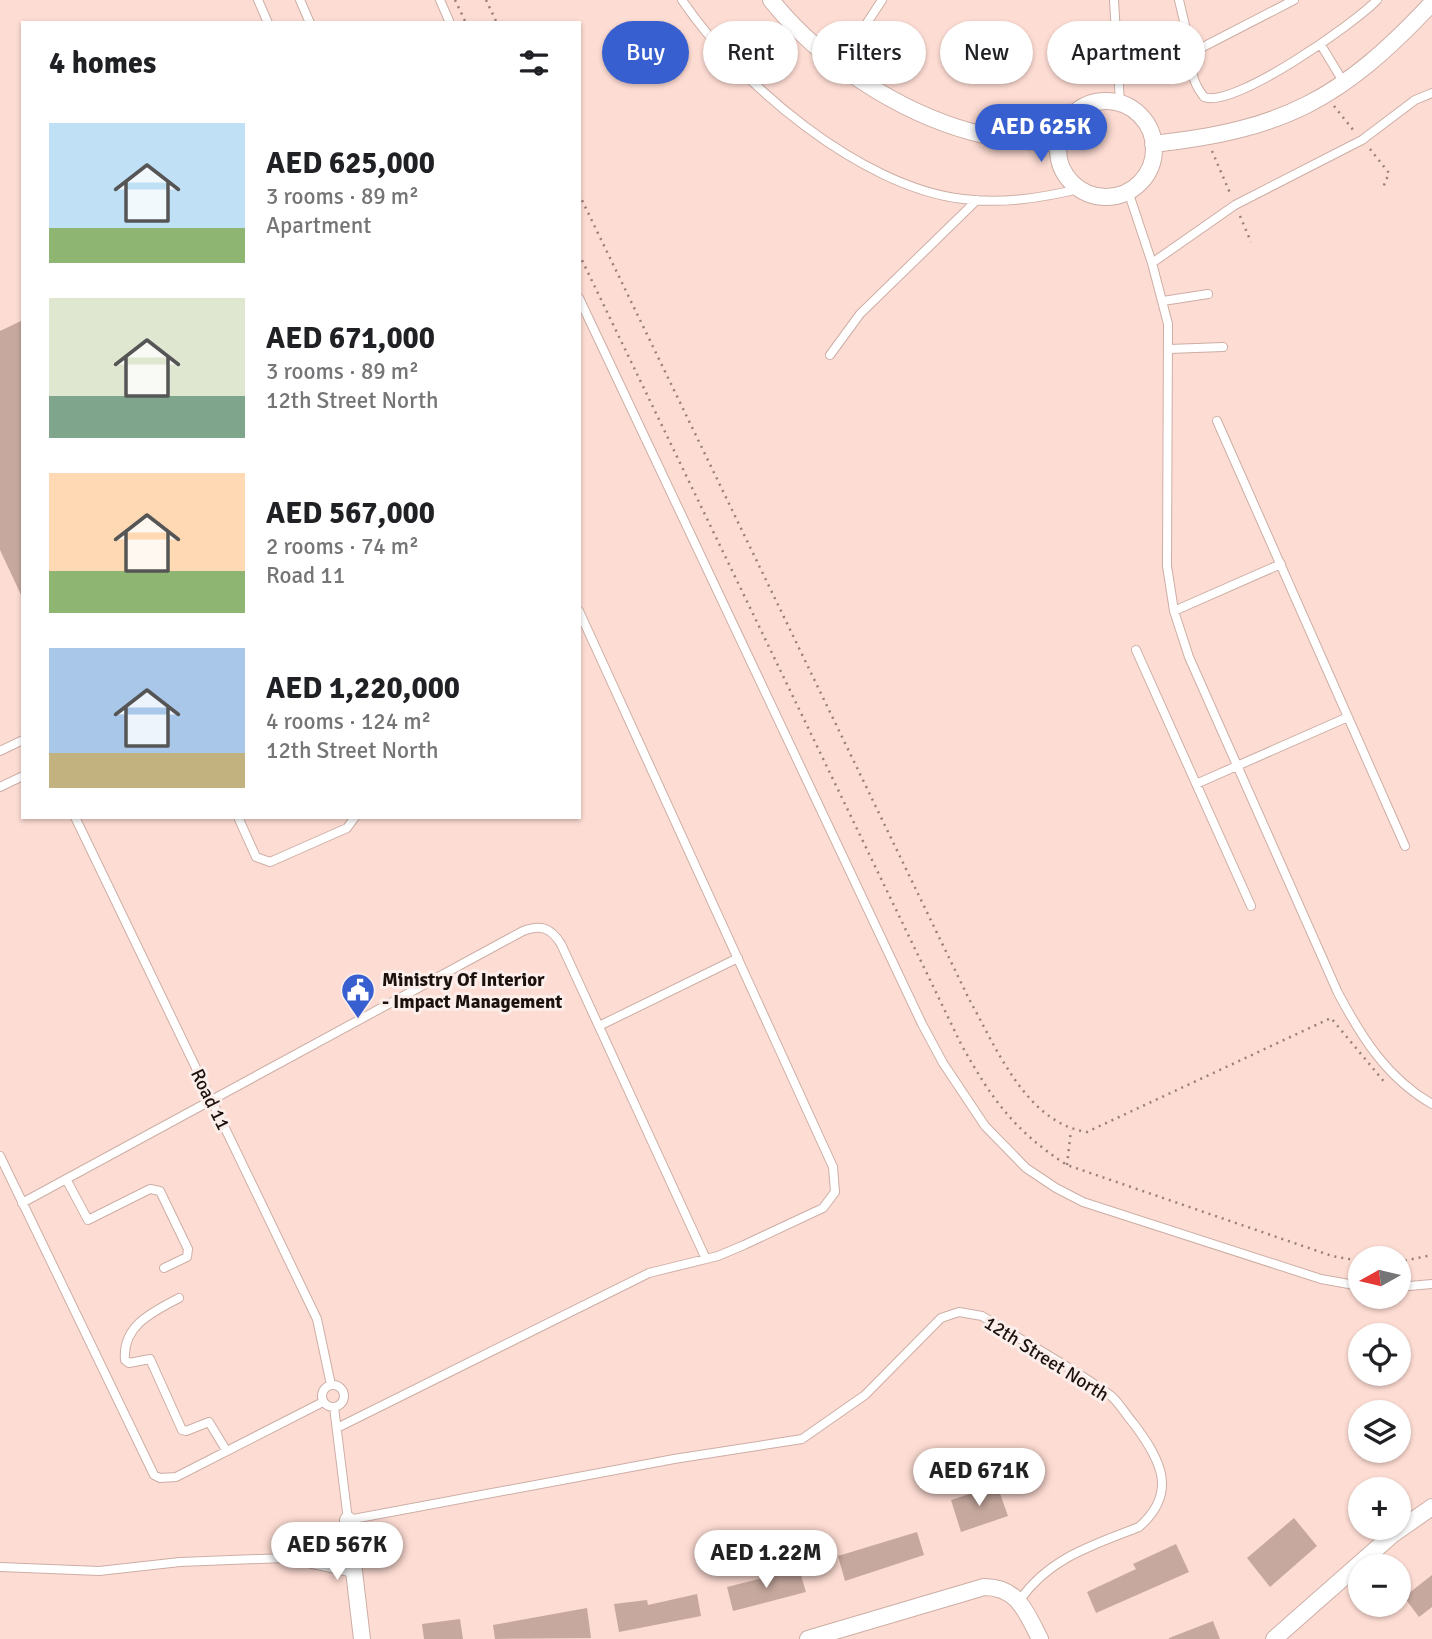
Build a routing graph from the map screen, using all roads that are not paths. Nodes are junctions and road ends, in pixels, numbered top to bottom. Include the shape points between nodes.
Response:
1 (258, 0) edge
2 (300, 0) edge
3 (440, 0) edge
4 (682, 0) edge
5 (771, 0) edge
6 (882, 0) edge
7 (1114, 0) edge
8 (1179, 0) edge
9 (1294, 0) edge
10 (1377, 0) edge
11 (1432, 3) edge
12 (267, 21) edge
13 (309, 21) edge
14 (449, 21) edge
15 (868, 21) edge
16 (1184, 21) edge
17 (812, 41) edge
18 (1321, 45) junction
19 (1205, 46) edge
20 (1344, 83) junction
21 (871, 84) edge
22 (1197, 84) edge
23 (1432, 93) edge
24 (1119, 103) junction
25 (1058, 143) junction
26 (1153, 145) junction
27 (1079, 189) junction
28 (1128, 191) junction
29 (977, 200) junction
30 (1152, 262) junction
31 (1208, 294) dead end
32 (1163, 300) junction
33 (581, 302) edge
34 (1223, 347) dead end
35 (1169, 349) junction
36 (830, 355) dead end
37 (1217, 421) dead end
38 (1281, 564) junction
39 (1174, 611) junction
40 (581, 615) edge
41 (1136, 650) dead end
42 (1348, 717) junction
43 (21, 741) edge
44 (0, 751) edge
45 (1236, 767) junction
46 (21, 777) edge
47 (1196, 784) junction
48 (0, 787) edge
49 (76, 819) edge
50 (239, 819) edge
51 (354, 819) edge
52 (1405, 846) dead end
53 (1251, 906) dead end
54 (738, 958) junction
55 (599, 1026) junction
56 (212, 1100) junction
57 (1432, 1104) edge
58 (0, 1156) edge
59 (66, 1179) junction
60 (22, 1203) junction
61 (706, 1259) junction
62 (164, 1268) dead end
63 (1348, 1284) edge
64 (1432, 1284) edge
65 (1411, 1286) edge
66 (179, 1298) dead end
67 (331, 1385) junction
68 (323, 1402) junction
69 (334, 1407) junction
70 (337, 1428) junction
71 (226, 1450) junction
72 (1432, 1507) edge
73 (348, 1520) junction
74 (0, 1567) edge
75 (354, 1573) junction
76 (1020, 1600) junction
77 (362, 1639) edge
78 (808, 1639) edge
79 (1040, 1639) edge
80 (1274, 1639) edge

1 - 12 lane
2 - 13 lane
3 - 14 lane
4 - 29 lane via 748,80 849,155 907,184
5 - 17 street
6 - 15 lane
7 - 24 lane
8 - 16 lane
9 - 19 lane
10 - 18 lane
11 - 20 street
18 - 20 lane
18 - 22 lane via 1215,99 1204,97
20 - 26 street via 1276,121 1207,139
21 - 25 street via 943,122 1007,139
23 - 30 lane via 1415,100 1362,140 1235,205
24 - 25 street via 1103,101 1080,109 1063,127
24 - 26 street via 1140,116
25 - 27 street via 1062,167
26 - 28 street via 1148,171
27 - 28 street via 1100,197
27 - 29 lane via 1019,200
28 - 30 lane
29 - 36 lane via 860,314
30 - 32 lane
31 - 32 lane
32 - 35 lane
33 - 63 lane via 922,1024 985,1126 1026,1168 1083,1202
34 - 35 lane
35 - 39 lane via 1165,507
37 - 38 lane
38 - 39 lane
38 - 42 lane
39 - 45 lane
40 - 54 lane
41 - 47 lane
42 - 45 lane
42 - 52 lane
43 - 44 lane
45 - 47 lane
45 - 57 lane via 1353,1022 1393,1076
46 - 48 lane
47 - 53 lane
49 - 56 lane, Road 11
50 - 51 lane via 256,857 270,862 347,828
54 - 55 lane
54 - 61 lane via 833,1167 835,1192 823,1208
55 - 56 lane via 555,934 547,928 530,928
55 - 61 lane
56 - 59 lane
56 - 67 lane, Road 11 via 317,1319
58 - 60 lane
59 - 60 lane
59 - 62 lane via 88,1220 150,1189 160,1191 188,1249 187,1257
60 - 71 lane via 149,1469 160,1478 176,1477
61 - 70 lane via 649,1273
64 - 65 lane
66 - 71 lane via 136,1324 126,1342 125,1360 150,1359 182,1430 209,1422
67 - 68 lane via 324,1390
67 - 69 lane via 344,1395
68 - 69 lane
68 - 71 lane
69 - 70 lane
70 - 73 lane
72 - 80 street via 1392,1535
73 - 75 street
73 - 76 lane, 12th Street North via 674,1458 803,1439 864,1395 941,1318 959,1312 982,1316 1112,1397 1160,1464 1161,1492 1147,1520 1066,1556
74 - 75 lane via 99,1572 180,1562 285,1558
75 - 77 street
76 - 78 street via 998,1587 984,1587
76 - 79 street

